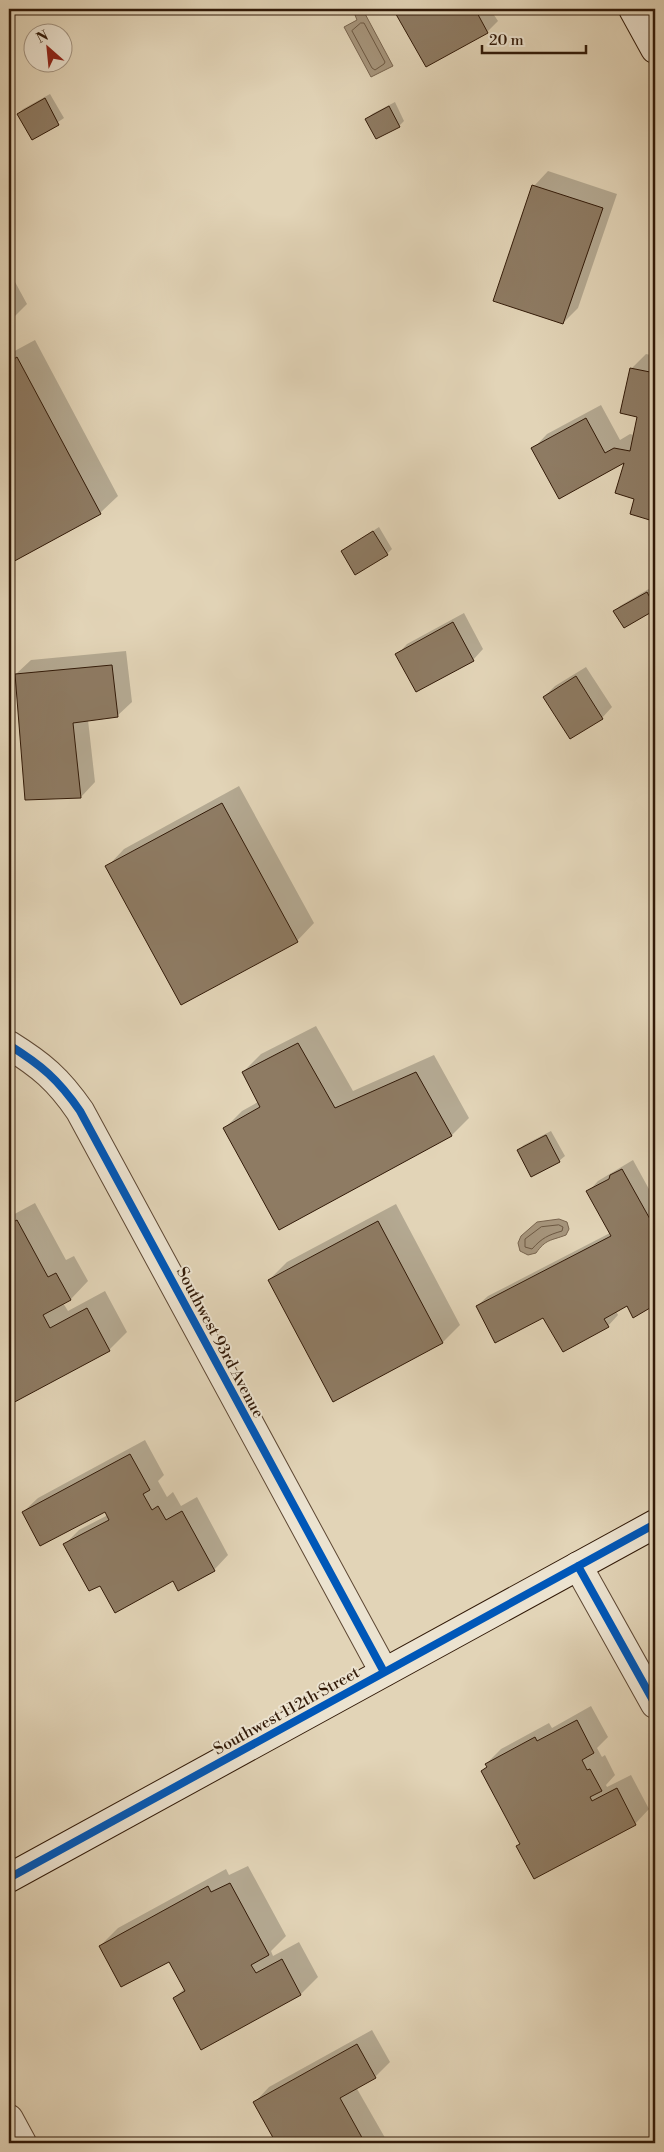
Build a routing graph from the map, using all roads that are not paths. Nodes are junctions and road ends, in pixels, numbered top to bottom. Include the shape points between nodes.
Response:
1 (644, 17) edge
2 (655, 49) edge
3 (9, 1045) edge
4 (655, 1524) edge
5 (578, 1566) junction
6 (384, 1672) junction
7 (655, 1704) edge
8 (9, 1878) edge
9 (9, 2119) edge
10 (22, 2143) edge

1 - 2 street
3 - 6 street, Southwest 93rd Avenue via 43,1067 80,1110
4 - 5 street, Southwest 112th Street
5 - 6 street, Southwest 112th Street
5 - 7 street
6 - 8 street, Southwest 112th Street
9 - 10 street

